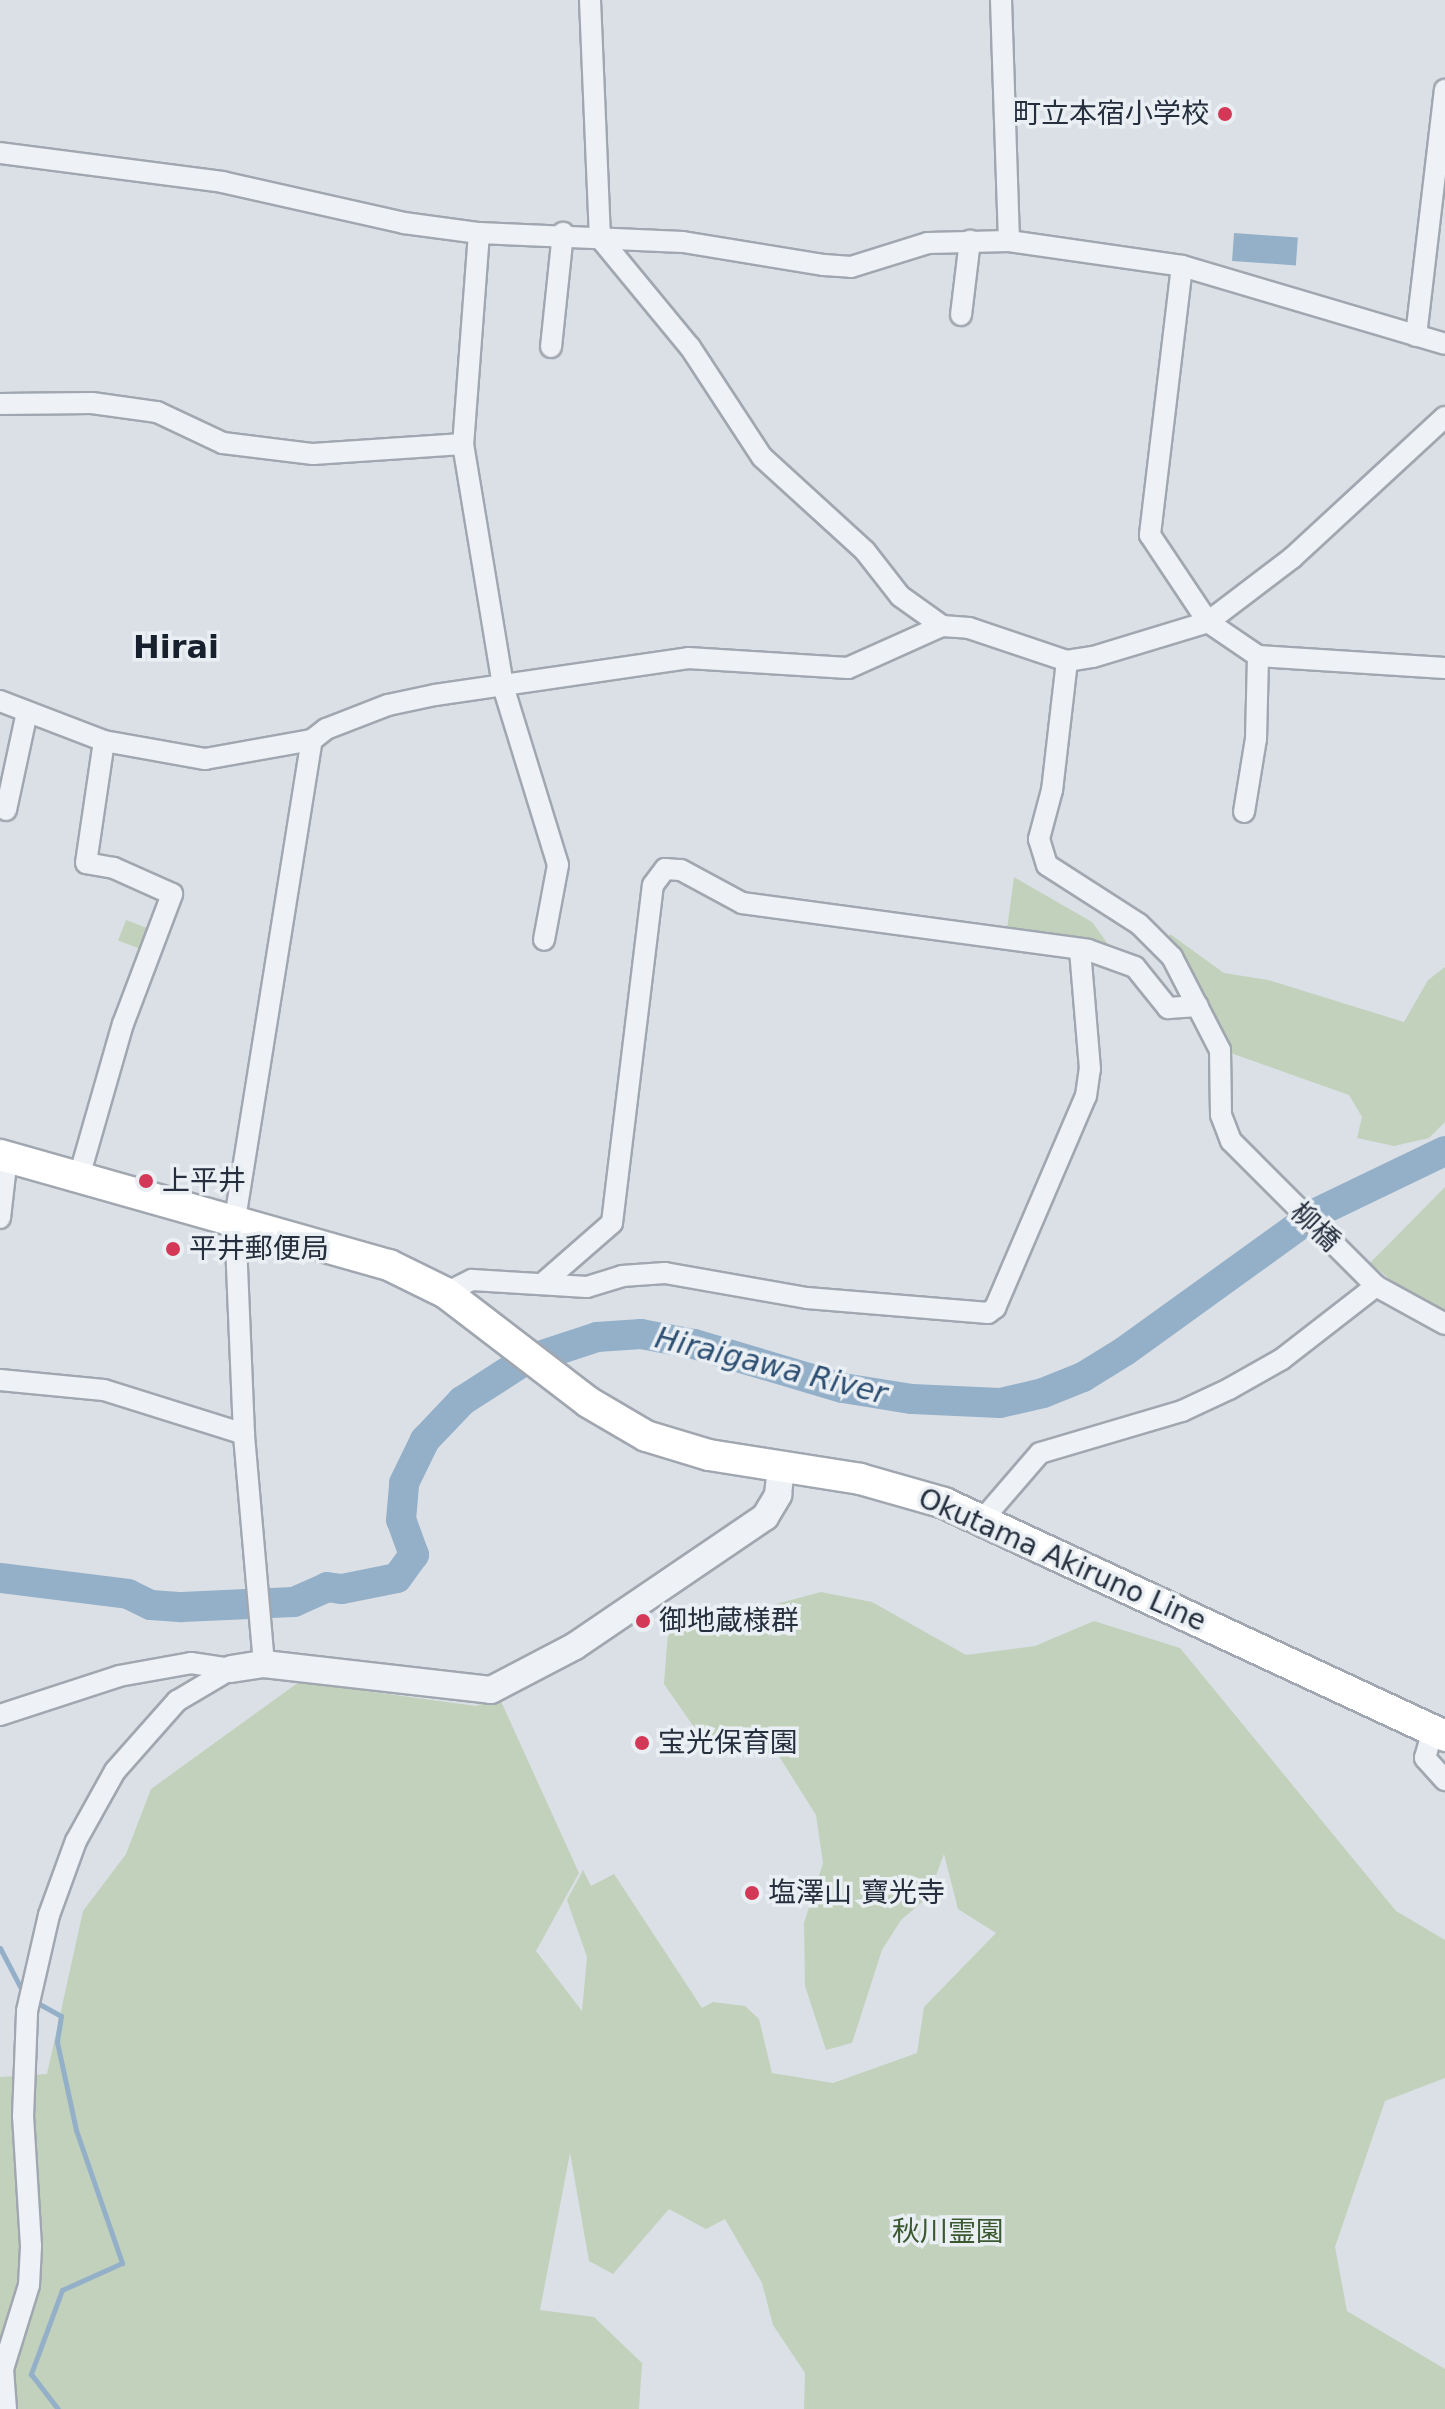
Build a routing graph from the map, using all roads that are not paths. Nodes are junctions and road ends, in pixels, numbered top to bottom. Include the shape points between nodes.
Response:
1 (590, 0) edge
2 (1001, 0) edge
3 (1445, 90) edge
4 (0, 153) edge
5 (479, 233) junction
6 (563, 233) junction
7 (600, 238) junction
8 (970, 241) junction
9 (1009, 241) junction
10 (1182, 266) junction
11 (961, 315) dead end
12 (1416, 336) junction
13 (1445, 344) edge
14 (551, 347) dead end
15 (0, 404) edge
16 (1445, 417) edge
17 (463, 444) junction
18 (1208, 622) junction
19 (942, 626) junction
20 (1258, 656) junction
21 (1067, 661) junction
22 (1445, 668) edge
23 (503, 686) junction
24 (0, 701) edge
25 (27, 712) junction
26 (312, 740) junction
27 (104, 741) junction
28 (6, 810) dead end
29 (1244, 812) dead end
30 (544, 940) dead end
31 (1080, 949) junction
32 (1198, 1006) junction
33 (4, 1156) edge
34 (79, 1177) junction
35 (0, 1218) edge
36 (235, 1219) junction
37 (1370, 1280) junction
38 (542, 1284) junction
39 (446, 1293) junction
40 (1445, 1324) edge
41 (0, 1380) edge
42 (244, 1434) junction
43 (781, 1466) junction
44 (983, 1519) junction
45 (263, 1652) junction
46 (231, 1669) junction
47 (0, 1715) edge
48 (1439, 1733) edge
49 (1445, 1780) edge
50 (6, 2409) edge

1 - 7 street
2 - 9 street
3 - 12 street
4 - 5 street via 222,182 404,223
5 - 6 street
5 - 17 street
6 - 7 street
6 - 14 street
7 - 8 street via 695,243 851,267 928,243
7 - 19 street via 690,347 762,457 865,551 900,596
8 - 9 street
8 - 11 street
9 - 10 street
10 - 12 street
10 - 18 street via 1150,535
12 - 13 street
15 - 17 street via 92,403 157,412 223,443 313,454
16 - 18 street via 1292,558
17 - 23 street
18 - 20 street
18 - 21 street
19 - 21 street via 969,628
19 - 23 street via 848,668 688,658
20 - 22 street
20 - 29 street via 1256,739
21 - 32 street, 柳橋 via 1052,790 1039,839 1043,858 1053,873 1139,924 1156,940 1172,957
23 - 26 street via 388,705 326,729
23 - 30 street via 558,865
24 - 25 street
25 - 27 street
25 - 28 street
26 - 27 street via 205,759
26 - 36 street
27 - 34 street via 86,863 114,868 172,894 123,1024
31 - 32 street via 1135,967 1168,1008
31 - 38 street via 1090,1069 1086,1096 995,1308 988,1313 807,1298 665,1273 622,1276 587,1287
31 - 38 street via 742,903 681,870 658,873 612,1223
32 - 37 street, 柳橋 via 1220,1050 1224,1128 1267,1180
33 - 34 main road
33 - 35 street
34 - 36 main road
36 - 39 main road via 356,1253
36 - 42 street
37 - 40 street, 柳橋
37 - 44 street via 1282,1359 1229,1389 1182,1411 1040,1453
38 - 39 street via 472,1280
39 - 43 main road, Okutama Akiruno Line via 577,1393 646,1436 709,1455
41 - 42 street via 104,1390
42 - 45 street
43 - 44 main road, Okutama Akiruno Line via 900,1489
43 - 45 street via 778,1495 765,1517 640,1605 515,1681 469,1691
44 - 48 main road, Okutama Akiruno Line
45 - 46 street
46 - 47 street via 191,1663 119,1676
46 - 50 street via 177,1701 115,1771 76,1841 49,1915 27,2011 23,2117 29,2285 3,2369
48 - 49 street via 1425,1758

